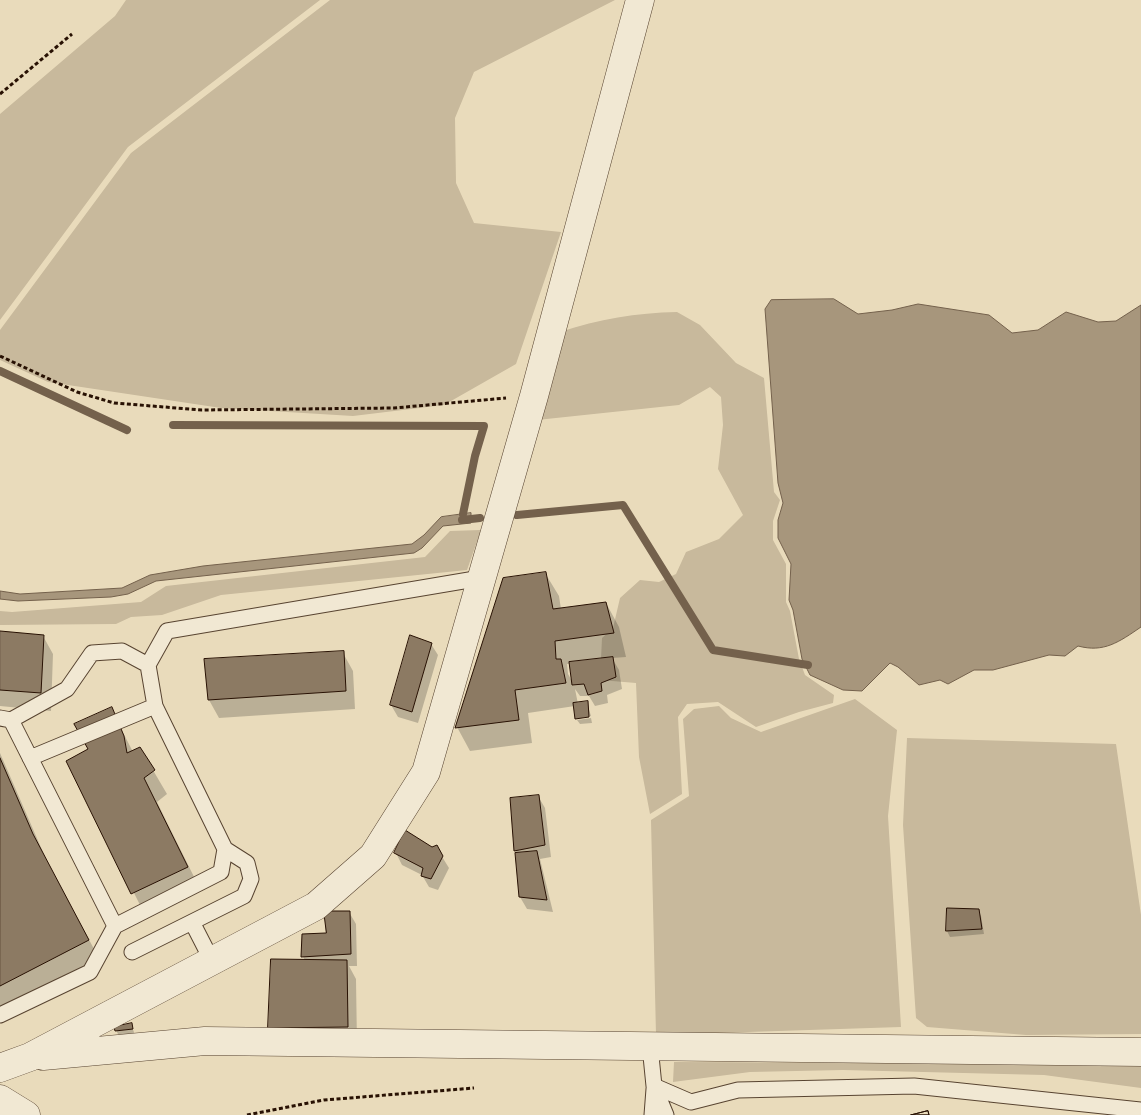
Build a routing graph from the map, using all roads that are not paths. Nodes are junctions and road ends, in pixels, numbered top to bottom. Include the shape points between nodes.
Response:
1 (640, 0) edge
2 (481, 578) junction
3 (148, 666) junction
4 (155, 706) junction
5 (6, 719) edge
6 (30, 758) junction
7 (225, 849) junction
8 (192, 922) junction
9 (115, 926) junction
10 (132, 952) dead end
11 (212, 961) junction
12 (0, 1015) edge
13 (650, 1046) junction
14 (1141, 1052) edge
15 (30, 1057) junction
16 (0, 1068) edge
17 (654, 1086) junction
18 (0, 1098) edge
19 (693, 1108) edge
20 (1139, 1112) edge
21 (26, 1115) edge
22 (652, 1115) edge
23 (666, 1115) edge

1 - 2 street via 534,396
2 - 3 lane via 167,631
2 - 11 street via 426,772 373,856 316,906
3 - 4 lane
3 - 5 lane via 122,651 92,653 67,689
4 - 6 lane
4 - 7 lane
5 - 6 lane
6 - 9 lane
7 - 8 lane via 247,863 251,880 244,896
7 - 9 lane via 221,872
8 - 10 lane
8 - 11 lane
9 - 12 lane via 90,972
11 - 15 street
13 - 14 street
13 - 15 street via 205,1042
13 - 17 lane
15 - 16 street
17 - 19 lane
17 - 22 lane
17 - 23 lane
18 - 21 street
19 - 20 lane via 738,1090 914,1086

